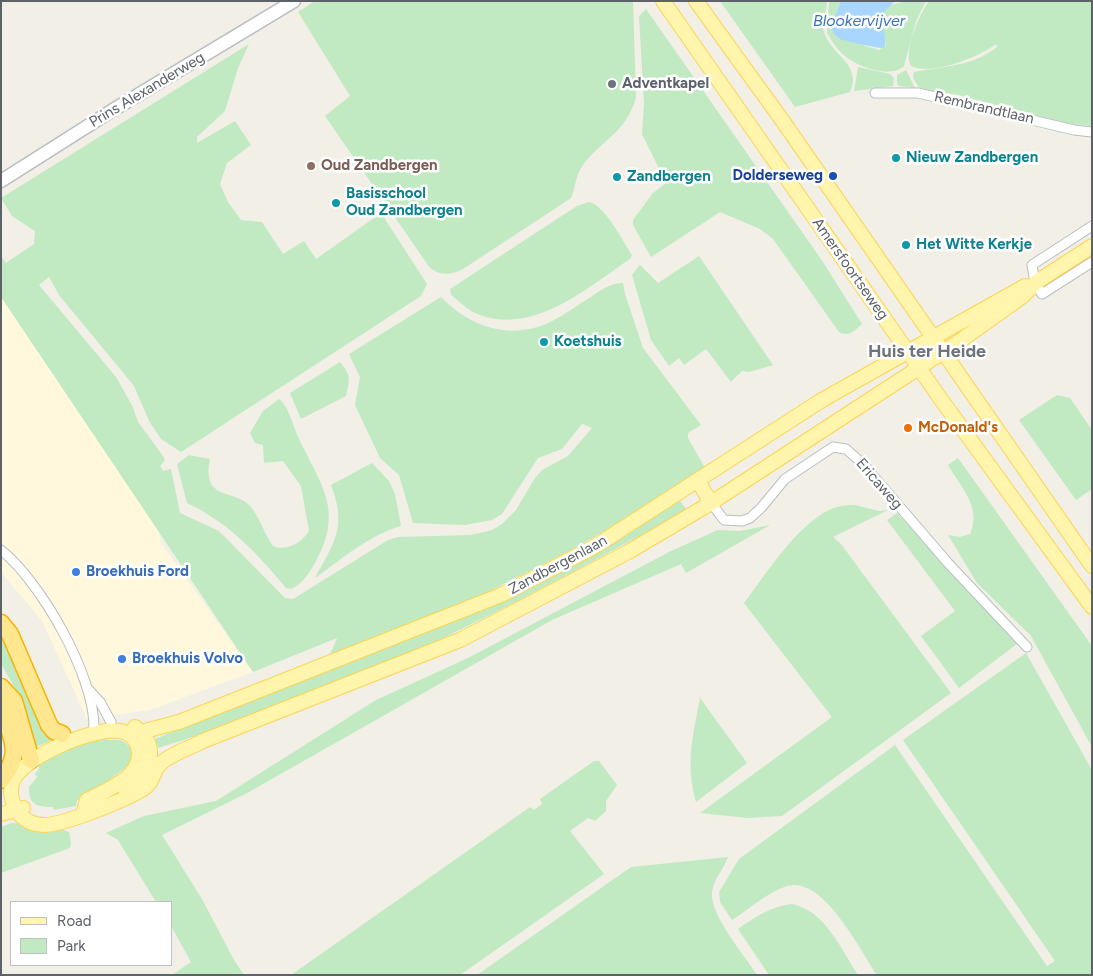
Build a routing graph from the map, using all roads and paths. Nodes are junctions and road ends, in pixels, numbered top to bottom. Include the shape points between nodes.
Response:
1 (294, 1) edge
2 (663, 1) edge
3 (696, 1) edge
4 (875, 92) dead end
5 (1092, 132) edge
6 (1, 181) edge
7 (1092, 226) edge
8 (1092, 246) edge
9 (1092, 262) edge
10 (1035, 283) junction
11 (932, 338) junction
12 (908, 352) junction
13 (942, 352) junction
14 (918, 367) junction
15 (698, 481) junction
16 (711, 503) junction
17 (1, 550) edge
18 (1092, 566) edge
19 (1092, 607) edge
20 (1, 622) edge
21 (1027, 646) dead end
22 (86, 687) junction
23 (1, 688) edge
24 (1, 700) edge
25 (111, 722) junction
26 (94, 731) junction
27 (62, 734) joint
28 (141, 737) junction
29 (28, 762) junction
30 (153, 765) junction
31 (4, 788) edge
32 (21, 811) junction
33 (84, 811) junction
34 (1, 814) edge
35 (1, 821) edge

1 - 6 street, Prins Alexanderweg
2 - 12 main road, Amersfoortseweg
3 - 11 main road, Amersfoortseweg
4 - 5 street, Rembrandtlaan via 918,93
7 - 10 street via 1032,265
8 - 10 main road
9 - 10 street via 1042,294
10 - 11 main road via 1024,286
10 - 13 main road via 1023,296
11 - 12 main road, Zandbergenlaan
11 - 13 main road, Amersfoortseweg
12 - 14 main road, Amersfoortseweg
12 - 15 main road, Zandbergenlaan via 822,400
13 - 14 main road, Zandbergenlaan
13 - 18 main road, Amersfoortseweg
14 - 16 main road, Zandbergenlaan
14 - 19 main road, Amersfoortseweg
15 - 16 main road
15 - 28 main road, Zandbergenlaan via 594,547 501,595 179,722 168,723
16 - 21 street, Ericaweg via 724,520 750,518 785,479 833,447 846,448
16 - 30 main road, Zandbergenlaan via 630,551 460,640 203,741
17 - 22 street via 27,575 56,617
20 - 27 highway via 10,634 49,725
22 - 25 street via 100,702
22 - 26 street
23 - 29 highway via 10,705
24 - 31 highway via 15,747
25 - 26 main road
25 - 28 main road via 130,724
26 - 27 main road
26 - 28 main road via 120,731
26 - 29 main road
28 - 30 main road via 149,747
28 - 33 main road via 135,770 88,800
29 - 31 main road
29 - 32 main road via 32,770 23,780 20,790
30 - 33 main road, Zandbergenlaan via 150,782 142,790
31 - 32 main road
32 - 33 main road, Zandbergenlaan via 29,821 42,825
32 - 34 main road
32 - 35 main road

